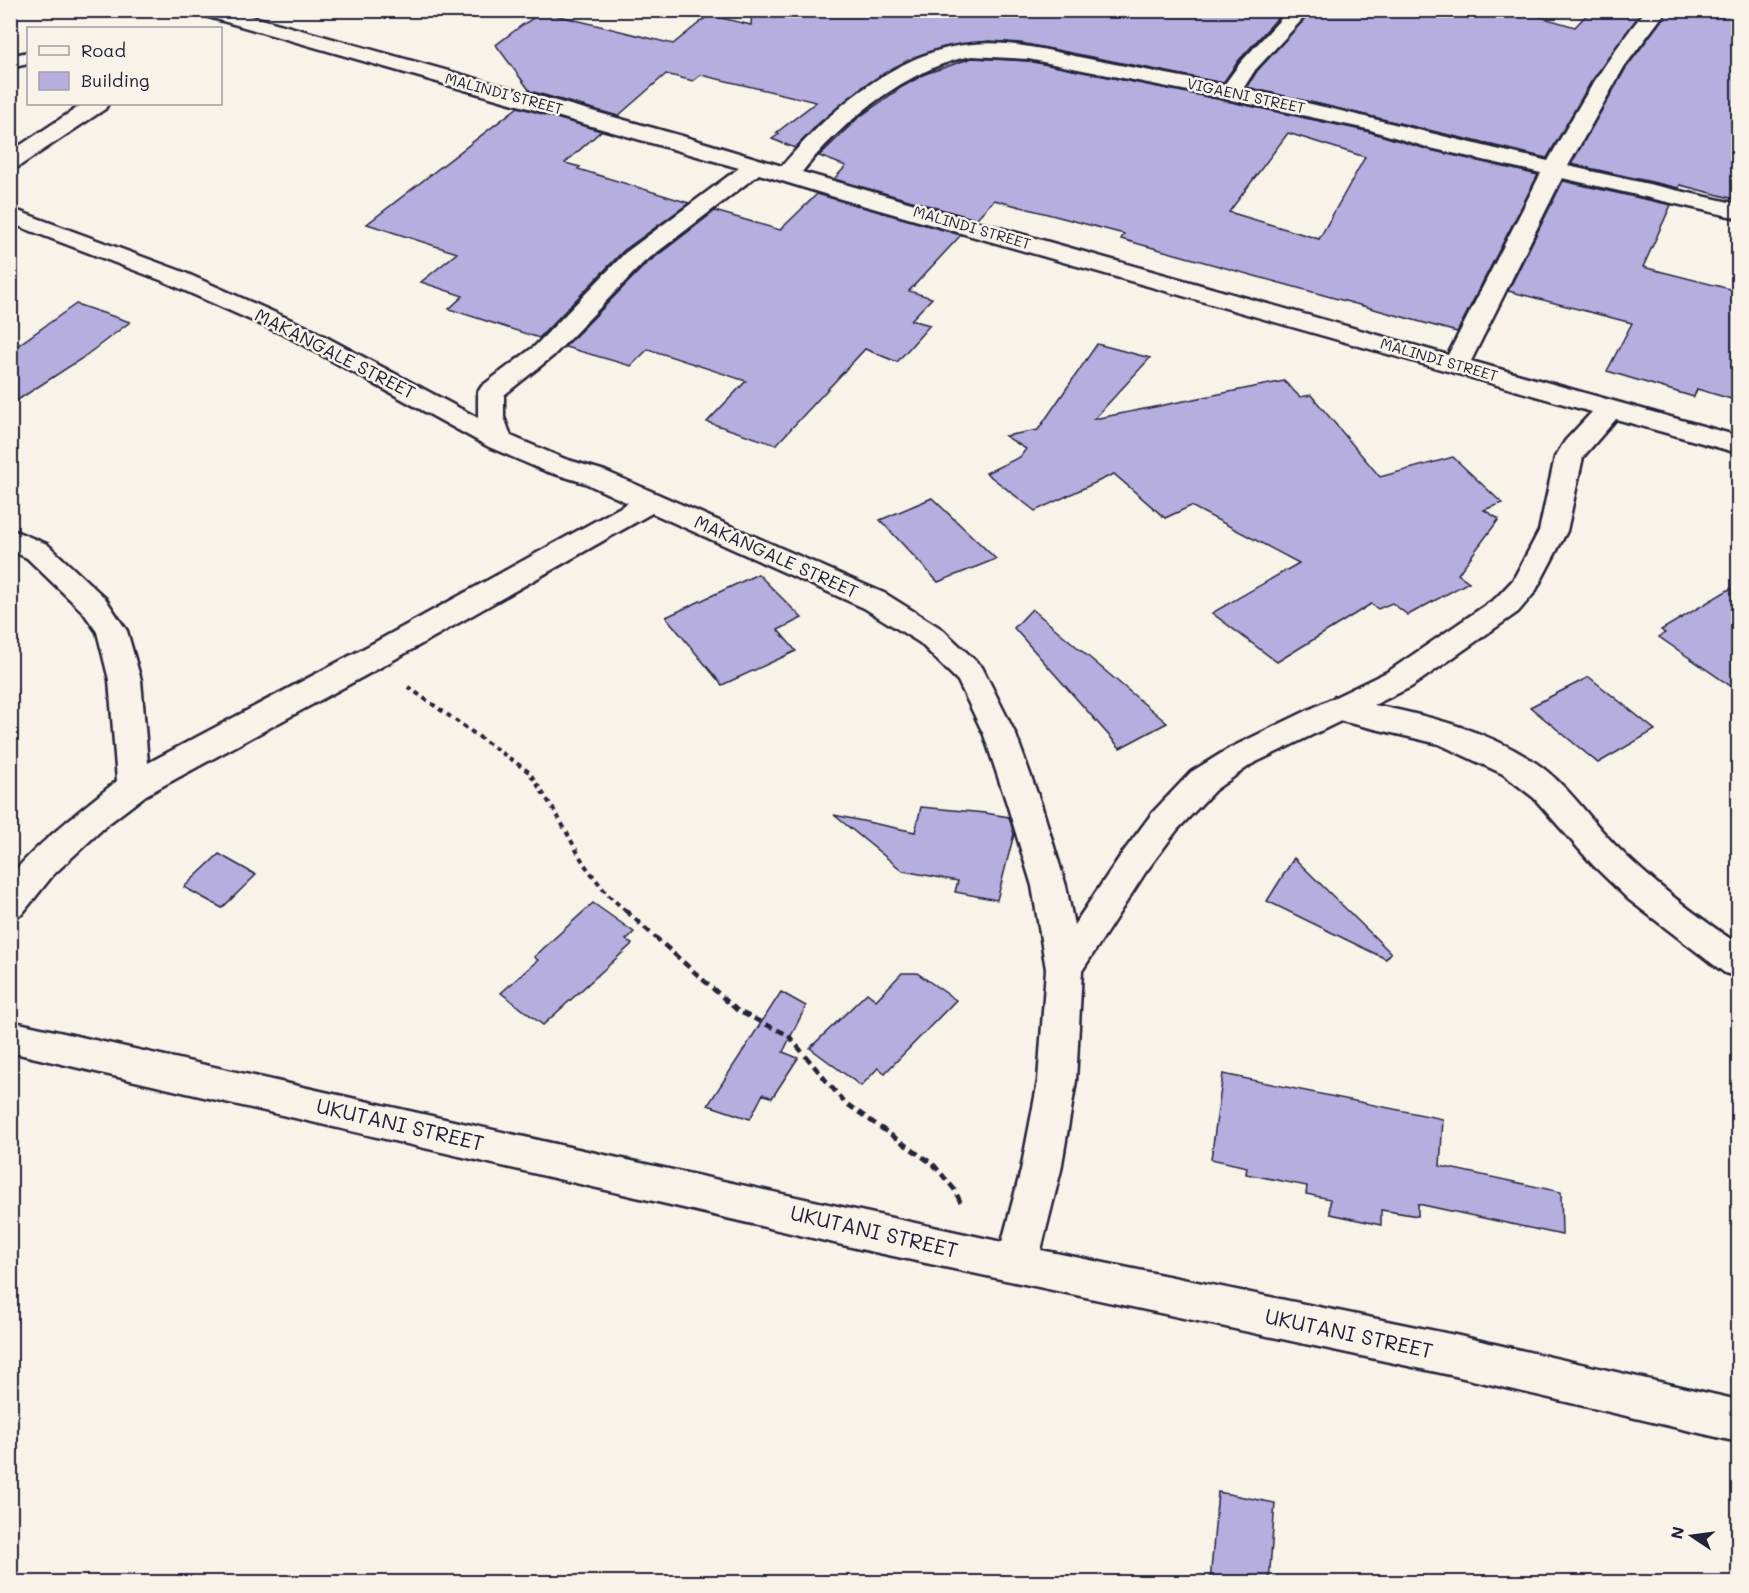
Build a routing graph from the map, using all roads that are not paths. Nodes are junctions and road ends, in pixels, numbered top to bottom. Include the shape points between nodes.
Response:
1 (205, 10) edge
2 (1300, 10) edge
3 (1657, 10) edge
4 (254, 24) junction
5 (222, 35) edge
6 (27, 58) edge
7 (10, 62) edge
8 (1229, 93) junction
9 (96, 105) edge
10 (10, 162) edge
11 (757, 165) junction
12 (1554, 170) junction
13 (788, 174) junction
14 (1738, 211) edge
15 (10, 215) edge
16 (1456, 366) junction
17 (1610, 409) junction
18 (499, 441) junction
19 (1738, 445) edge
20 (651, 502) junction
21 (10, 538) edge
22 (1336, 709) junction
23 (134, 786) junction
24 (10, 904) edge
25 (1738, 963) edge
26 (1064, 969) junction
27 (10, 1036) edge
28 (1017, 1264) junction
29 (1738, 1421) edge

1 - 4 street, MALINDI STREET
2 - 8 street via 1248,66
3 - 12 street via 1591,100
4 - 5 street
4 - 11 street, MALINDI STREET
6 - 7 street
8 - 12 street, VIGAENI STREET via 1362,121
8 - 13 street, VIGAENI STREET via 1028,54 954,52 904,73 813,144
9 - 10 street
11 - 13 street, MALINDI STREET
11 - 18 street via 634,258 544,351 491,392 490,417
12 - 14 street, VIGAENI STREET
12 - 16 street
13 - 16 street, MALINDI STREET
15 - 18 street, MAKANGALE STREET via 172,276 298,332
16 - 17 street, MALINDI STREET
17 - 19 street, MALINDI STREET
17 - 22 street via 1569,457 1552,531 1526,585 1507,605 1400,679
18 - 20 street, MAKANGALE STREET
20 - 23 street
20 - 26 street, MAKANGALE STREET via 875,602 930,636 971,675 1000,735 1024,804 1049,886
21 - 23 street via 37,551 94,605 112,631 125,680
22 - 25 street via 1437,731 1515,765 1552,793 1588,839 1631,880
22 - 26 street via 1240,756 1203,781 1165,821
23 - 24 street via 40,866
26 - 28 street, MAKANGALE STREET via 1057,1081 1041,1170
27 - 28 street, UKUTANI STREET
28 - 29 street, UKUTANI STREET via 1363,1336

